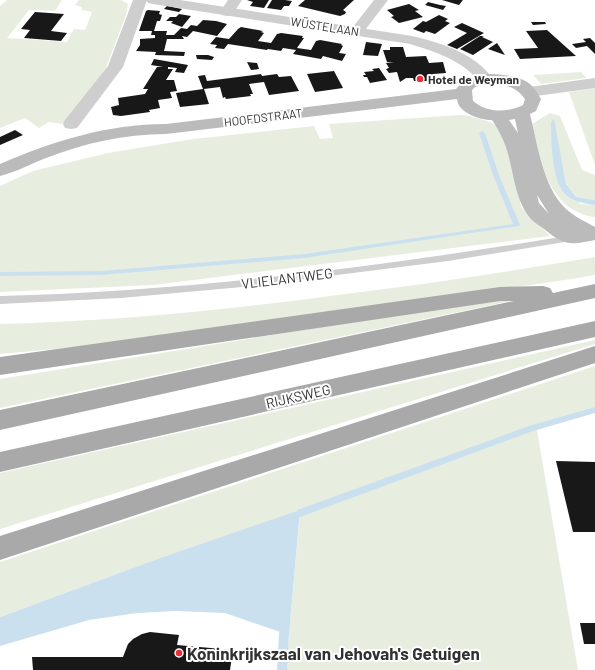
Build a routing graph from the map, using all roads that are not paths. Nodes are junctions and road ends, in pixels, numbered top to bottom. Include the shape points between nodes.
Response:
1 (140, 0) edge
2 (153, 0) edge
3 (381, 0) edge
4 (231, 6) edge
5 (357, 31) junction
6 (485, 80) junction
7 (595, 83) edge
8 (529, 92) junction
9 (465, 99) junction
10 (522, 114) junction
11 (498, 116) junction
12 (72, 124) dead end
13 (166, 129) junction
14 (0, 171) edge
15 (0, 178) edge
16 (594, 235) edge
17 (573, 238) junction
18 (591, 292) edge
19 (0, 300) edge
20 (595, 329) edge
21 (595, 354) edge
22 (0, 366) edge
23 (0, 420) edge
24 (0, 462) edge
25 (0, 548) edge

1 - 12 street via 115,67
2 - 4 street, WÜSTELAAN
3 - 5 street
4 - 5 street, WÜSTELAAN
5 - 6 street, WÜSTELAAN via 412,40 442,50 476,67
6 - 8 main road via 495,79 519,84
6 - 9 main road via 469,84 464,89
7 - 8 street
8 - 10 main road via 533,98 532,106
9 - 11 main road via 481,112
9 - 13 main road, HOOFDSTRAAT via 405,107 360,106
10 - 11 main road
10 - 16 main road, VLIELANTWEG via 538,177 549,201 557,210
11 - 17 main road via 512,140 530,203 544,221
13 - 14 main road, HOOFDSTRAAT via 138,129 98,137 35,156
13 - 15 main road, HOOFDSTRAAT via 41,162
16 - 17 main road, VLIELANTWEG
17 - 19 lane, VLIELANTWEG via 426,261 250,282 108,296
18 - 22 main road via 500,294
18 - 23 main road
20 - 24 main road, RIJKSWEG
21 - 25 main road

